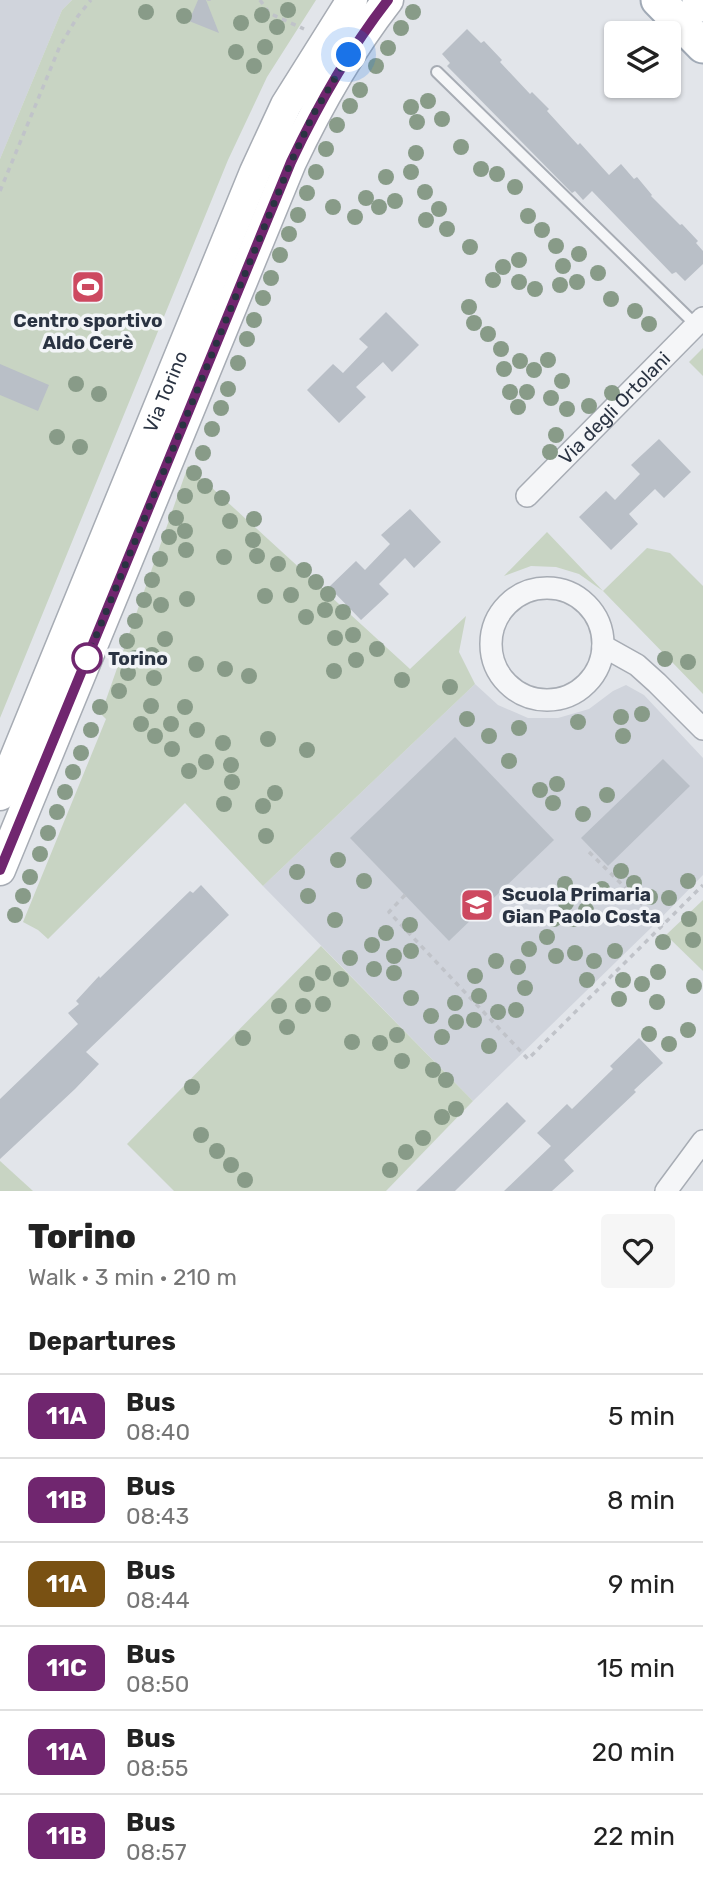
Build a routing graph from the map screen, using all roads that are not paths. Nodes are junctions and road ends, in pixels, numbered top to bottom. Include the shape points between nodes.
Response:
1 (352, 0) edge
2 (388, 0) edge
3 (658, 0) edge
4 (699, 0) edge
5 (703, 5) edge
6 (703, 46) edge
7 (437, 72) dead end
8 (699, 321) edge
9 (527, 496) dead end
10 (603, 646) junction
11 (703, 729) edge
12 (0, 795) edge
13 (0, 870) edge
14 (703, 1141) edge
15 (666, 1191) edge

1 - 12 main road, Via Torino via 286,105 255,172
2 - 13 main road, Via Torino via 314,113 291,162
3 - 6 main road
4 - 5 main road
7 - 8 lane
8 - 9 street, Via degli Ortolani
10 - 10 street via 598,622 584,602 553,588 520,594 507,604 497,618 491,650 504,681 517,692 549,700 580,690 600,663
10 - 11 street via 637,665
14 - 15 street

